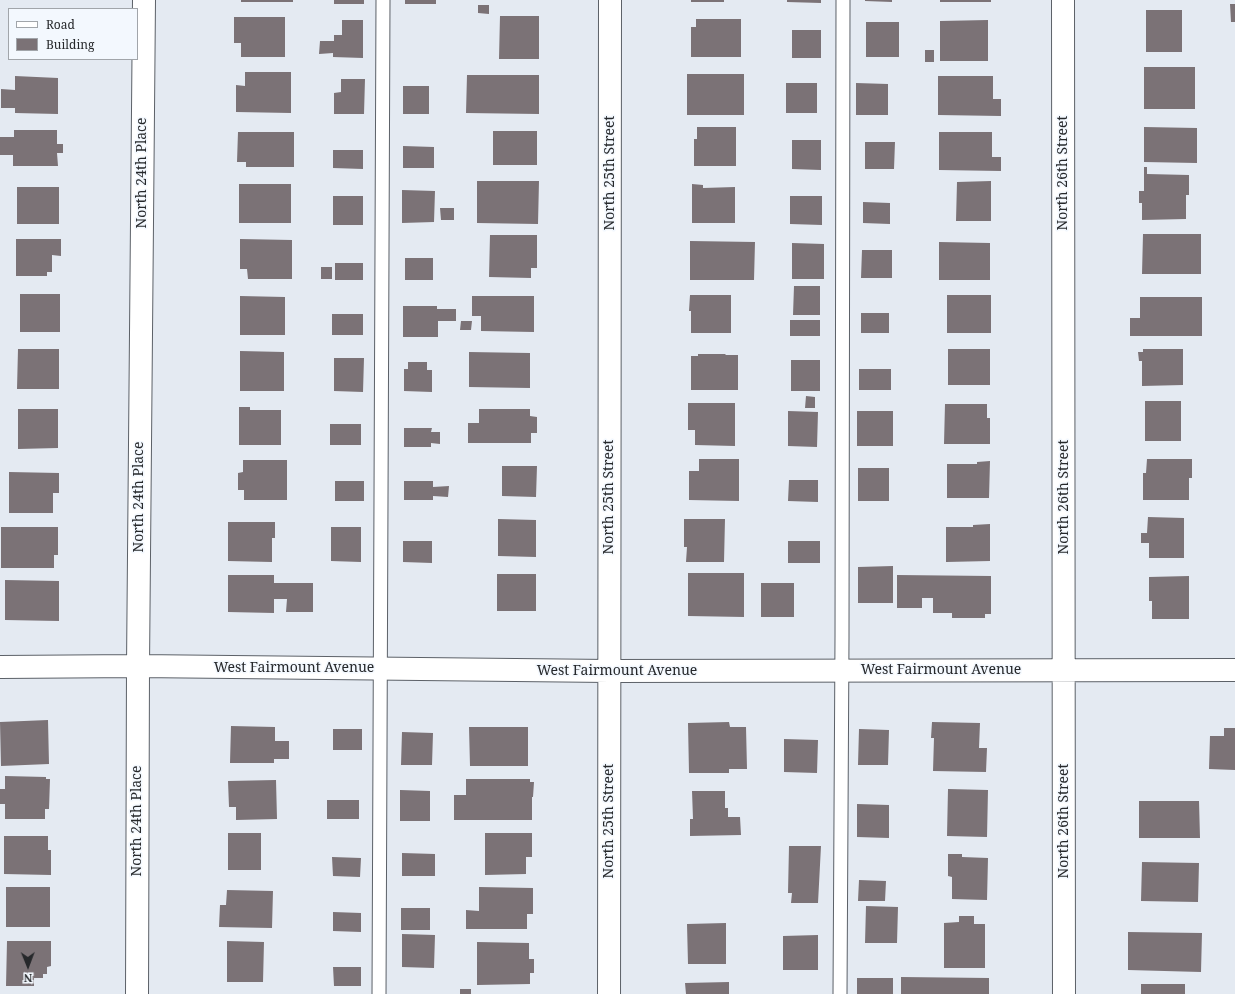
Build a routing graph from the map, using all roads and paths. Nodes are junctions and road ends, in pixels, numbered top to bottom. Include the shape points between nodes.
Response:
1 (144, 0) edge
2 (384, 0) edge
3 (610, 0) edge
4 (843, 0) edge
5 (1063, 0) edge
6 (138, 666) junction
7 (0, 667) edge
8 (380, 669) junction
9 (1064, 670) junction
10 (1235, 670) edge
11 (609, 671) junction
12 (842, 671) junction
13 (137, 994) edge
14 (379, 994) edge
15 (609, 994) edge
16 (840, 994) edge
17 (1064, 994) edge

1 - 6 street, North 24th Place
2 - 8 lane
3 - 11 street, North 25th Street
4 - 12 lane
5 - 9 street, North 26th Street
6 - 7 street, West Fairmount Avenue
6 - 8 street, West Fairmount Avenue
6 - 13 street, North 24th Place
8 - 11 street, West Fairmount Avenue
8 - 14 lane
9 - 10 street, West Fairmount Avenue
9 - 12 street, West Fairmount Avenue
9 - 17 street, North 26th Street
11 - 12 street, West Fairmount Avenue
11 - 15 street, North 25th Street
12 - 16 lane

